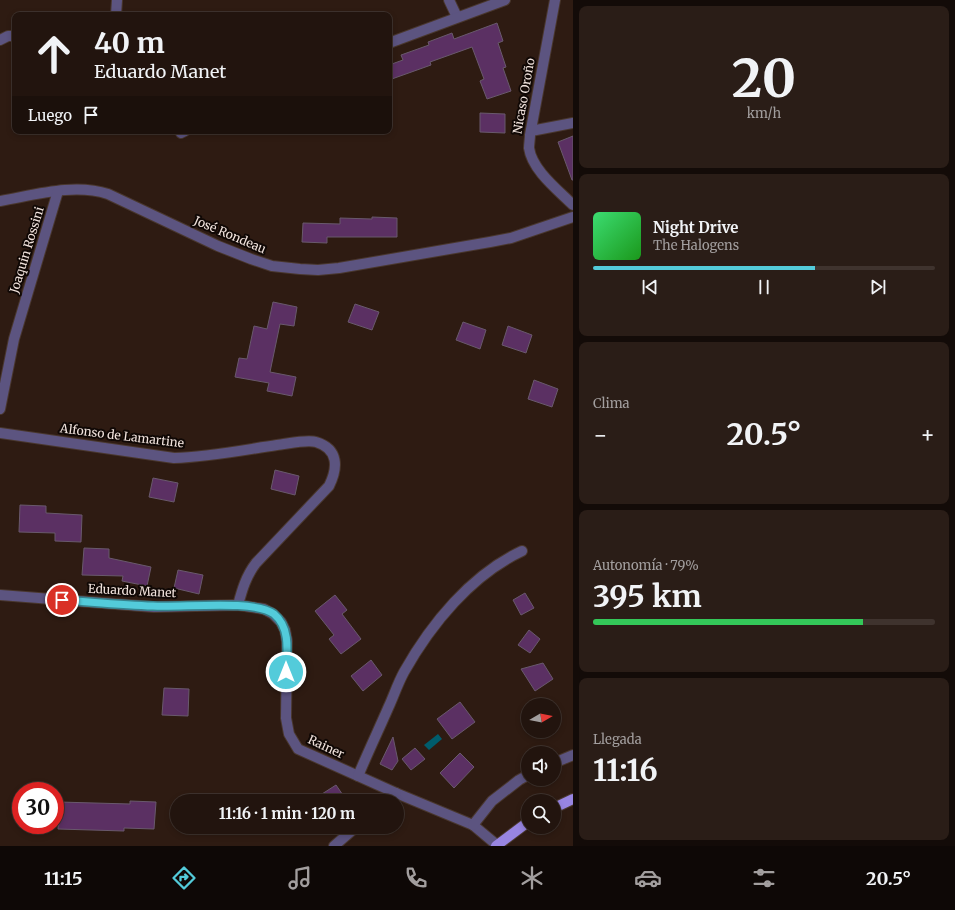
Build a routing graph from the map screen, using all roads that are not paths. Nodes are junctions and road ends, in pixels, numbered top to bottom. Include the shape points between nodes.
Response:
1 (117, 0) edge
2 (449, 0) edge
3 (504, 0) edge
4 (555, 0) edge
5 (116, 12) edge
6 (457, 17) junction
7 (12, 36) edge
8 (0, 40) edge
9 (392, 42) edge
10 (573, 123) edge
11 (531, 131) junction
12 (58, 191) junction
13 (0, 201) edge
14 (573, 205) edge
15 (573, 217) edge
16 (0, 410) edge
17 (0, 433) edge
18 (522, 551) dead end
19 (0, 595) edge
20 (238, 605) junction
21 (573, 755) edge
22 (561, 761) edge
23 (358, 776) junction
24 (521, 779) edge
25 (396, 793) joint
26 (573, 799) edge
27 (561, 805) edge
28 (473, 825) junction
29 (521, 827) edge
30 (348, 834) edge
31 (334, 846) edge
32 (496, 846) edge

1 - 5 street
2 - 6 street
3 - 6 street
4 - 11 street, Nicaso Oroño
6 - 9 street
7 - 8 street
10 - 11 street
11 - 14 street, Nicaso Oroño via 529,148 533,161 540,172
12 - 13 street, José Rondeau
12 - 15 street, José Rondeau via 96,190 251,259 272,266 318,270 511,238
12 - 16 street, Joaquin Rossini via 14,339
17 - 20 street, Alfonso de Lamartine via 174,458 314,441 324,445 332,452 335,464 334,476 329,486 249,572
18 - 23 street via 480,578 435,625 403,673
19 - 20 street, Eduardo Manet via 154,606
20 - 23 street, Rainer via 264,609 274,614 285,630 286,718 289,734 298,749
21 - 22 street
23 - 25 street, Rainer
24 - 28 street via 492,801
25 - 28 street, Rainer
26 - 27 main road
28 - 32 street, Rainer
29 - 32 main road
30 - 31 street

